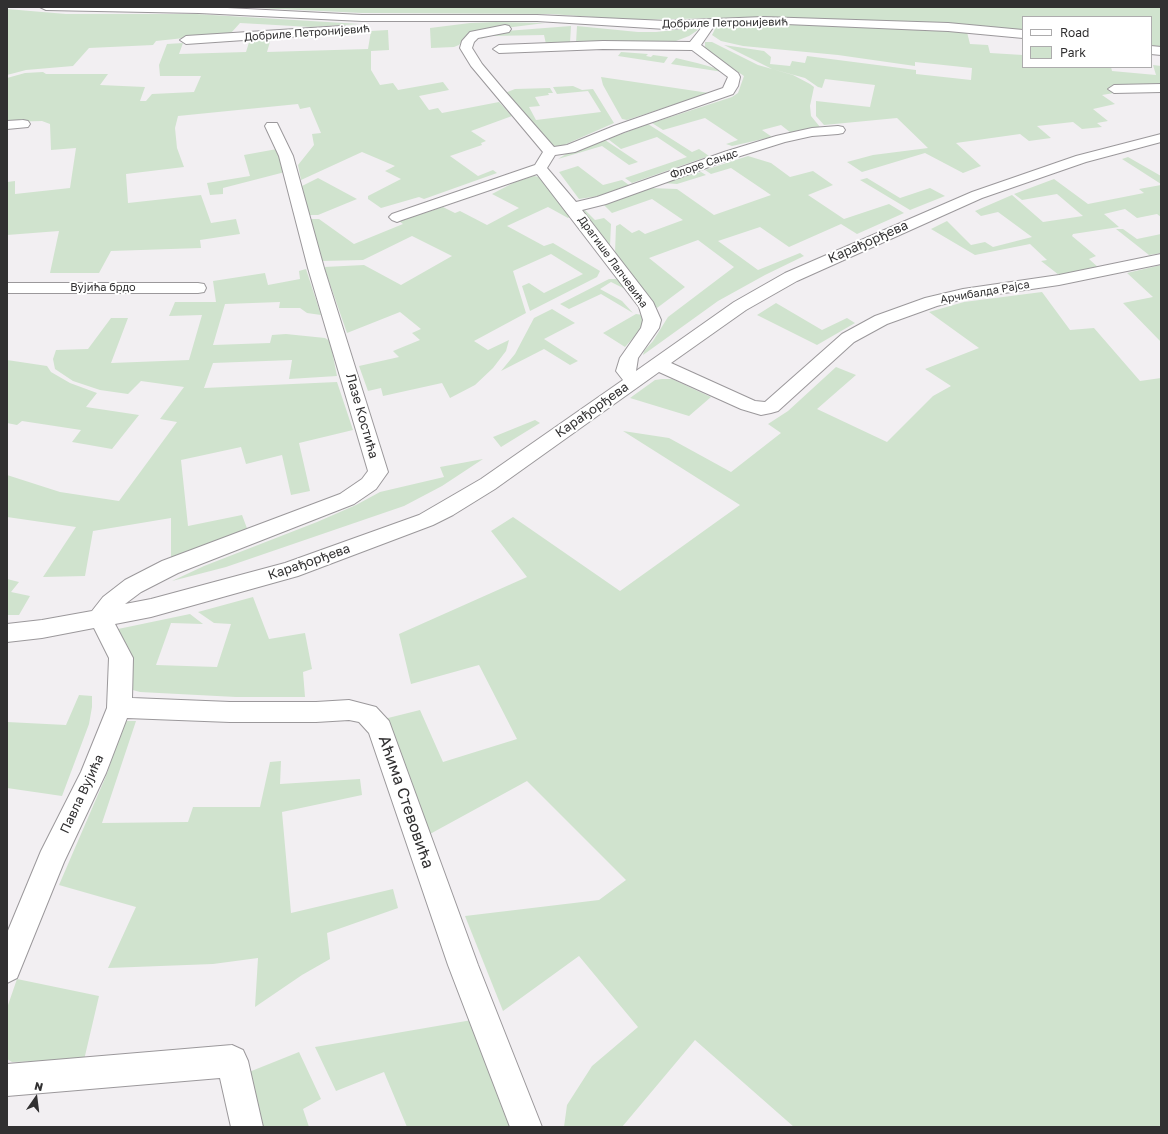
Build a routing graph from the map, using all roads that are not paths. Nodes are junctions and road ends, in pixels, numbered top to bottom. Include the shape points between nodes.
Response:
1 (46, 7) edge
2 (426, 19) junction
3 (568, 20) junction
4 (709, 22) junction
5 (1022, 34) edge
6 (186, 40) dead end
7 (695, 46) junction
8 (499, 49) dead end
9 (1161, 88) edge
10 (1114, 89) dead end
11 (22, 124) dead end
12 (7, 125) edge
13 (272, 126) dead end
14 (838, 130) dead end
15 (1161, 138) edge
16 (550, 152) junction
17 (540, 168) junction
18 (572, 207) junction
19 (397, 217) dead end
20 (1161, 259) edge
21 (7, 288) edge
22 (198, 288) dead end
23 (658, 364) junction
24 (634, 380) junction
25 (100, 617) junction
26 (7, 633) edge
27 (119, 708) junction
28 (7, 968) edge
29 (7, 1080) edge
30 (247, 1127) edge
31 (526, 1127) edge

1 - 2 street, Добриле Петронијевић
2 - 3 street, Добриле Петронијевић
2 - 6 street, Добриле Петронијевић via 422,24 408,26
3 - 4 street, Добриле Петронијевић via 635,24
3 - 16 street via 562,24 474,34 466,48 486,77
4 - 5 street, Добриле Петронијевић via 763,20 948,27
4 - 7 street via 707,30
7 - 8 street
7 - 16 street via 732,73 734,77 728,92 619,129 570,149
9 - 10 street
11 - 12 street
13 - 25 street, Лазе Костића via 286,156 316,268 378,472 369,484 347,499 170,567 139,583 112,603
14 - 18 street, Флоре Сандс via 812,132 774,141 621,194
15 - 23 street, Карађорђева via 1024,177 944,208 830,259 791,277 740,306
16 - 17 street
17 - 18 street, Драгише Лапчевића
17 - 19 street
18 - 24 street, Драгише Лапчевића via 647,306 652,320 650,328 628,358 625,371
20 - 23 street, Арчибалда Рајса via 1059,280 963,294 931,302 881,320 848,338 771,407 761,409 748,405
21 - 22 street, Вујића брдо
23 - 24 street, Карађорђева
24 - 25 street, Карађорђева via 488,484 426,520 290,570 151,608
25 - 26 street, Карађорђева
25 - 27 street, Павла Вујића via 121,658
27 - 28 street, Павла Вујића via 93,773 51,860
27 - 31 street, Аћима Стевовића via 230,712 349,710 367,714 380,728 463,965
29 - 30 street via 232,1061

